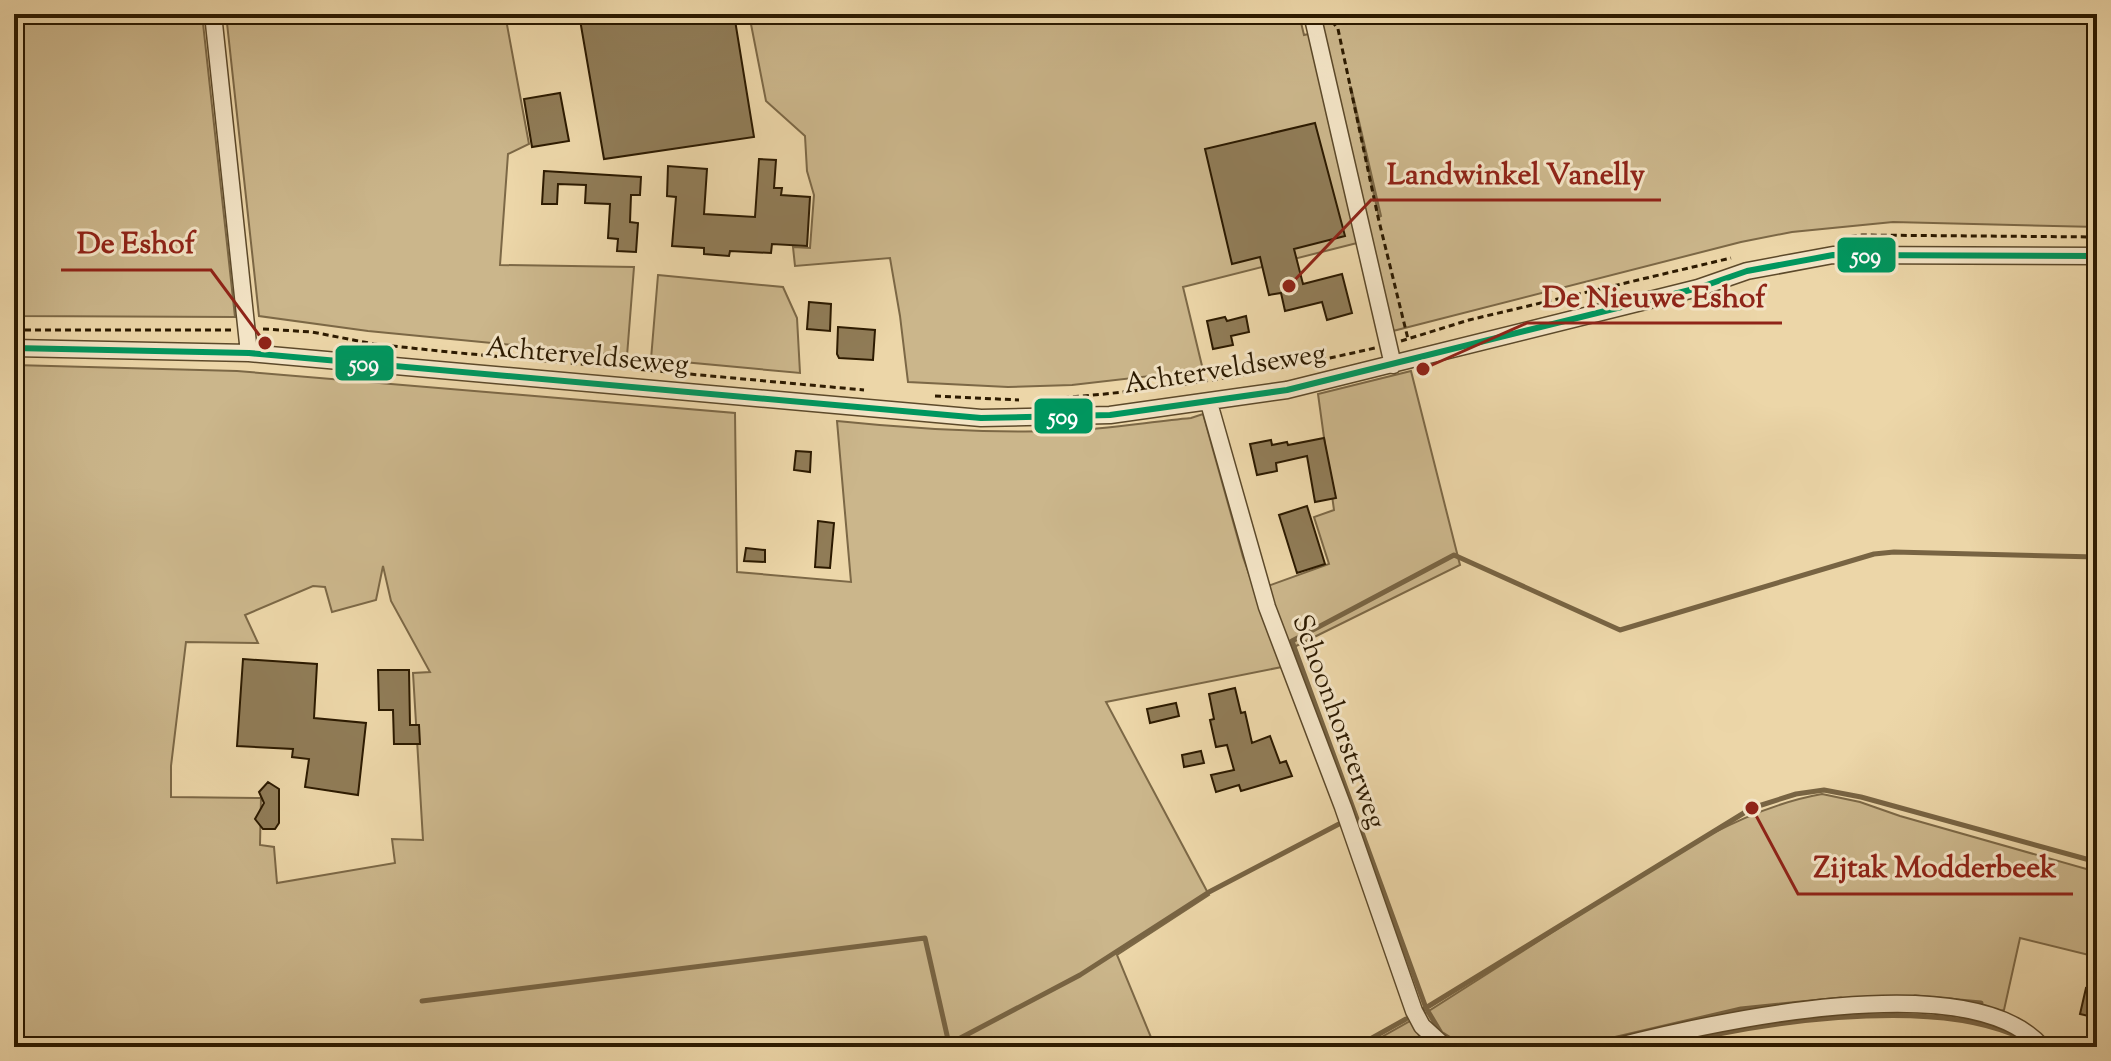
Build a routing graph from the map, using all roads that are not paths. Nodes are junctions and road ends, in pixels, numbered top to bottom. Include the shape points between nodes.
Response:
1 (213, 14) edge
2 (1312, 14) edge
3 (2097, 256) edge
4 (14, 348) edge
5 (249, 353) junction
6 (1393, 365) junction
7 (1209, 403) junction
8 (1445, 1047) edge
9 (1615, 1047) edge
10 (2042, 1047) edge

1 - 5 street
2 - 6 street
3 - 6 street, Achterveldseweg via 1833,255 1747,271
4 - 5 street, Achterveldseweg
5 - 7 street, Achterveldseweg via 981,418 1110,415
6 - 7 street, Achterveldseweg
7 - 8 street, Schoonhorsterweg via 1267,607 1414,1011
9 - 10 street via 1747,1017 1828,1007 1933,1005 2007,1020

